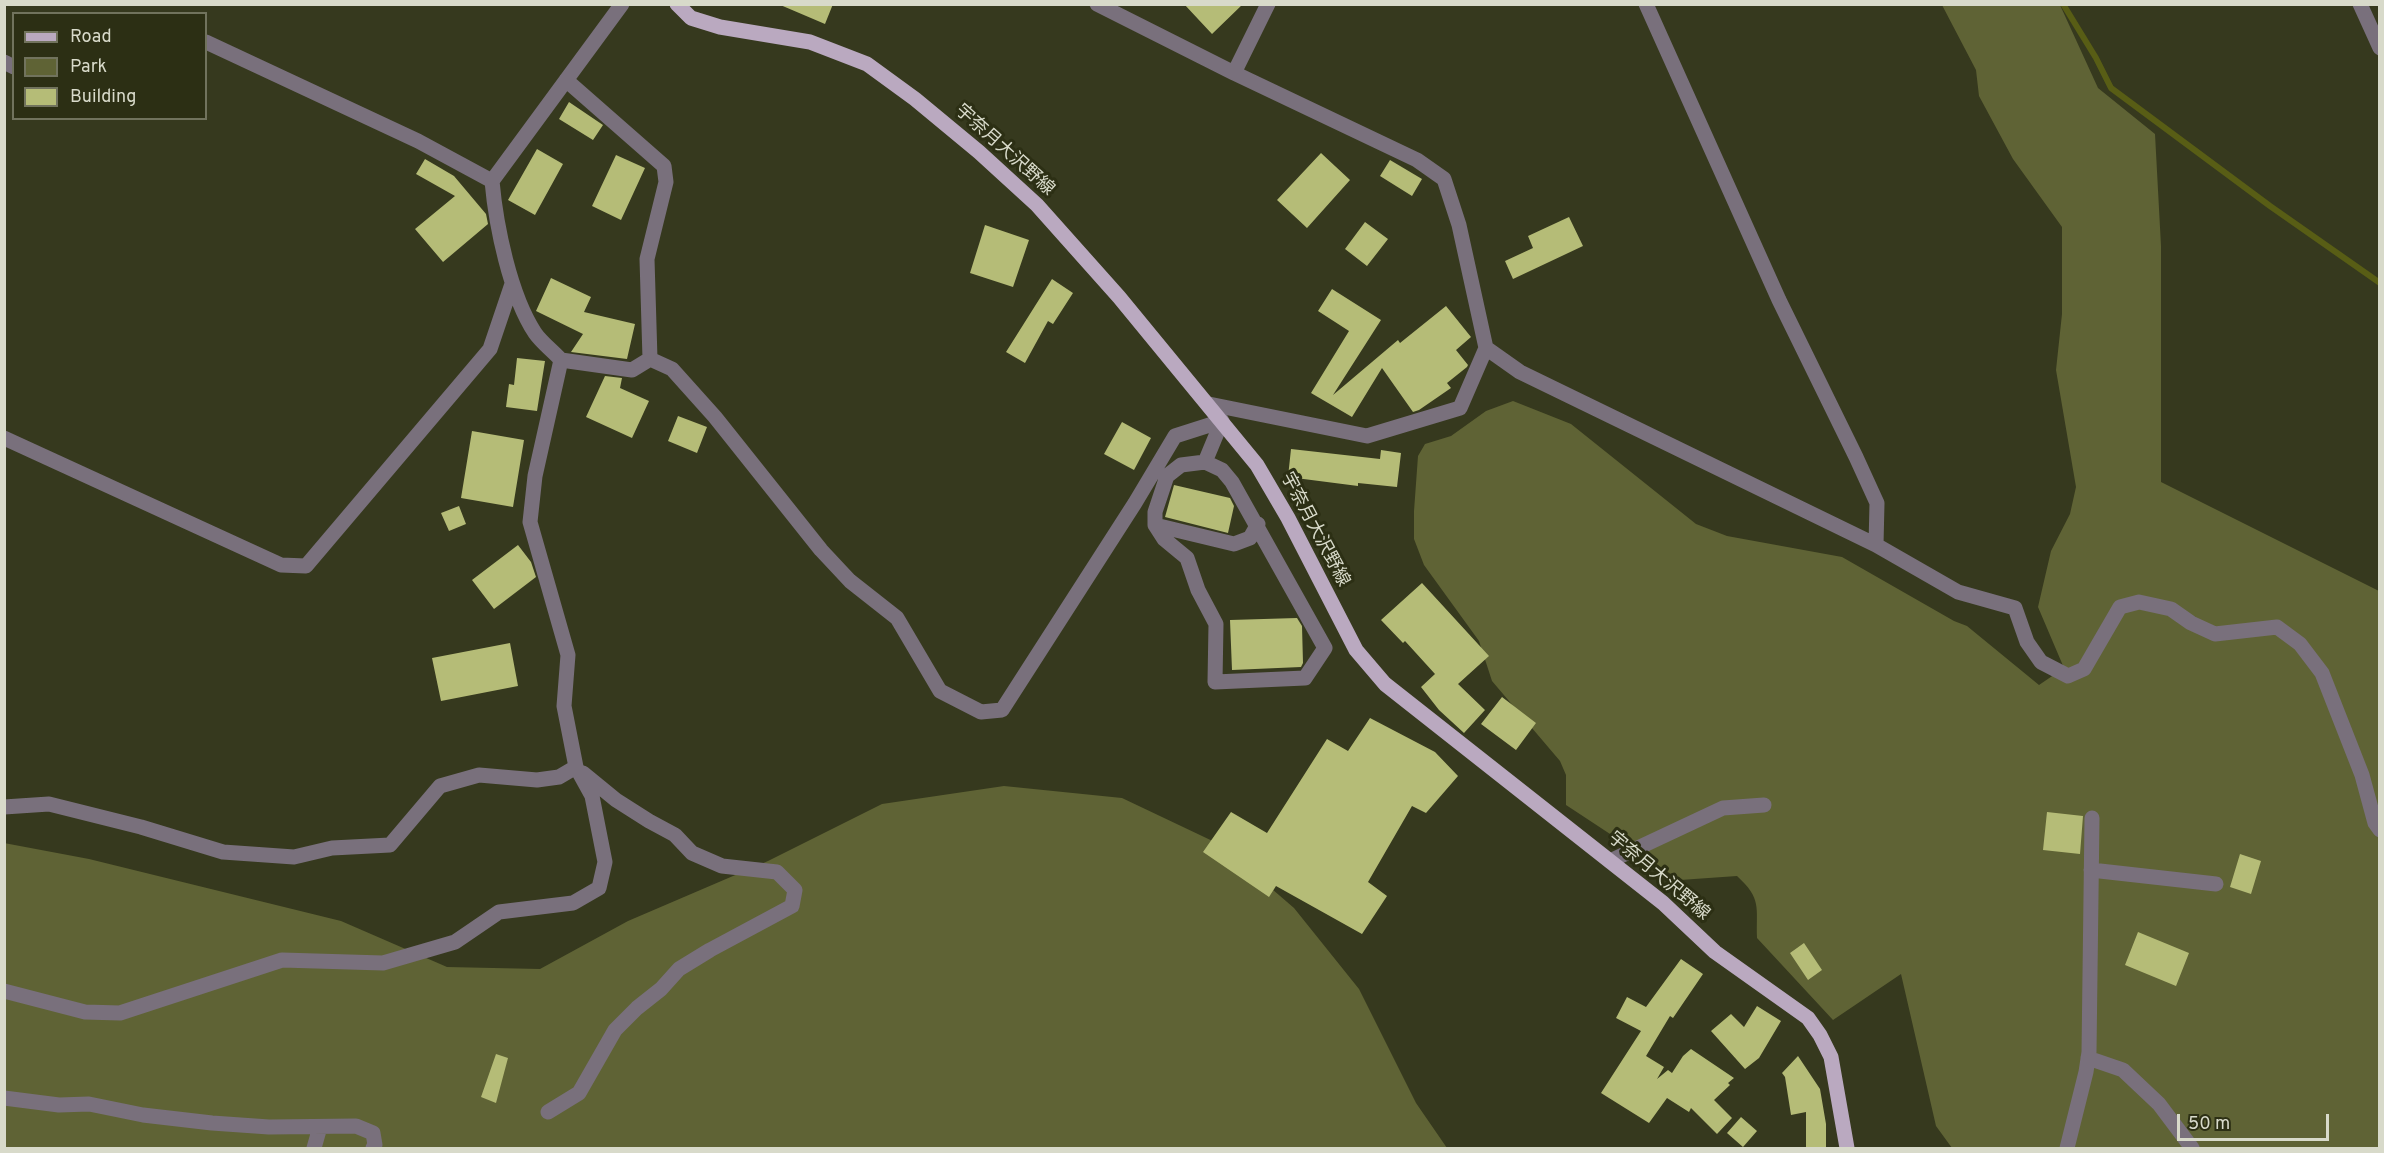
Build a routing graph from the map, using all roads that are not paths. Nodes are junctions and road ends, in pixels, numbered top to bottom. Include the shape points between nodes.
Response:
1 (622, 4) edge
2 (677, 4) edge
3 (1097, 4) edge
4 (1268, 4) edge
5 (1646, 4) edge
6 (2360, 4) edge
7 (207, 42) edge
8 (2379, 48) edge
9 (1234, 73) junction
10 (566, 80) junction
11 (492, 181) junction
12 (512, 284) junction
13 (1486, 348) junction
14 (650, 359) junction
15 (561, 360) junction
16 (1209, 404) junction
17 (1222, 422) junction
18 (4, 438) edge
19 (1205, 462) junction
20 (1258, 524) junction
21 (1155, 525) junction
22 (1876, 545) junction
23 (576, 767) junction
24 (1764, 805) dead end
25 (4, 807) edge
26 (2092, 818) dead end
27 (2379, 830) edge
28 (1610, 861) junction
29 (2091, 870) junction
30 (2216, 884) dead end
31 (4, 991) edge
32 (2088, 1058) junction
33 (4, 1098) edge
34 (548, 1112) dead end
35 (320, 1127) junction
36 (314, 1149) edge
37 (373, 1149) edge
38 (1847, 1149) edge
39 (2067, 1149) edge
40 (2192, 1149) edge

1 - 10 street
2 - 16 main road, 宇奈月大沢野線 via 691,18 710,24 810,42 867,64 915,99 1037,205
3 - 9 street
4 - 9 street
5 - 22 street via 1779,300 1873,494
6 - 8 street
7 - 11 street via 418,141
9 - 13 street via 1417,160 1444,179 1459,225
10 - 11 street
10 - 14 street via 664,166 666,182 647,259
11 - 12 street
12 - 15 street via 535,333
12 - 18 street via 490,349 306,566 281,565
13 - 16 street via 1460,408 1367,436
13 - 22 street via 1520,372
14 - 15 street via 632,370
14 - 17 street via 672,369 821,550 850,581 897,618 940,691 981,712 1002,711 1175,436
15 - 23 street via 535,476 530,522 568,656 564,706
16 - 17 main road, 宇奈月大沢野線
17 - 19 street
17 - 28 main road, 宇奈月大沢野線 via 1262,474 1288,518 1356,650 1385,684
19 - 20 street via 1222,470
19 - 21 street via 1181,465 1167,476 1155,512
20 - 21 street via 1250,538 1234,544
20 - 21 street via 1325,648 1305,678 1215,682 1216,624 1187,558 1164,539
22 - 27 street via 1958,592 2015,608 2027,642 2041,662 2068,676 2084,669 2120,607 2139,602 2171,609 2215,633 2277,627 2300,644 2322,673
23 - 25 street via 559,777 537,780 479,775 440,786 390,845 332,848 294,857 223,852 141,826 49,804
23 - 31 street via 592,796 605,862 599,888 573,903 499,912 455,942 383,963 282,960 120,1013 85,1012
23 - 34 street via 616,800 675,835 692,853 722,866 777,872 795,890 792,906 679,969 615,1030 579,1093
24 - 28 street via 1723,808
26 - 29 street
28 - 38 main road, 宇奈月大沢野線 via 1715,952 1808,1018 1831,1057
29 - 30 street
29 - 32 street
32 - 39 street
32 - 40 street via 2123,1070 2159,1104
33 - 35 street via 59,1105 89,1104 212,1123
35 - 36 street
35 - 37 street via 356,1126 373,1133

